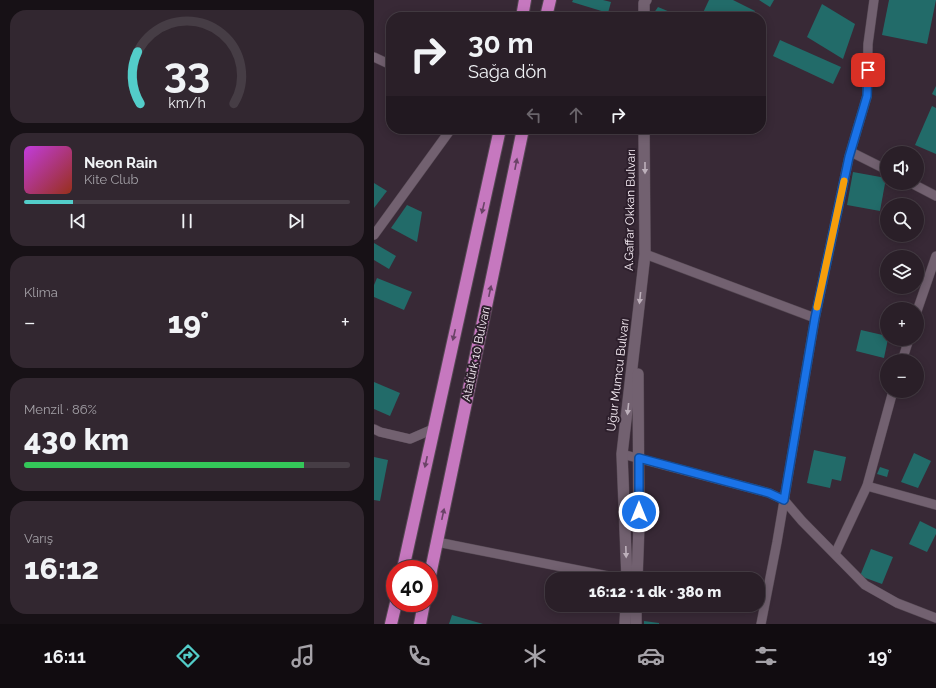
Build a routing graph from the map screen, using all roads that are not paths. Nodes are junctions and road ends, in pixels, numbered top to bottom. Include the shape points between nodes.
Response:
1 (525, 0) edge
2 (550, 0) edge
3 (874, 0) edge
4 (647, 1) edge
5 (523, 12) edge
6 (547, 12) edge
7 (645, 12) edge
8 (374, 57) edge
9 (386, 63) edge
10 (447, 134) edge
11 (499, 134) edge
12 (522, 134) edge
13 (644, 134) edge
14 (851, 152) junction
15 (880, 166) edge
16 (924, 190) edge
17 (936, 196) edge
18 (374, 235) edge
19 (645, 254) junction
20 (936, 256) edge
21 (920, 302) edge
22 (638, 314) junction
23 (815, 318) junction
24 (891, 398) edge
25 (374, 429) edge
26 (433, 429) junction
27 (622, 454) junction
28 (639, 458) junction
29 (867, 486) junction
30 (784, 500) junction
31 (936, 505) edge
32 (437, 542) junction
33 (835, 554) junction
34 (405, 560) edge
35 (433, 560) edge
36 (588, 572) edge
37 (626, 572) edge
38 (637, 572) edge
39 (394, 612) edge
40 (422, 612) edge
41 (626, 612) edge
42 (636, 612) edge
43 (936, 618) edge
44 (391, 624) edge
45 (420, 624) edge
46 (625, 624) edge
47 (636, 624) edge
48 (761, 624) edge

1 - 5 highway
2 - 6 highway
3 - 14 street via 868,44 867,96
4 - 7 street
8 - 9 street
10 - 18 street
11 -> 26 highway, Atatürk 10 Bulvarı
32 -> 12 highway, Atatürk 10 Bulvarı
13 -> 19 street, A.Gaffar Okkan Bulvarı
14 - 15 street
14 - 23 street
16 - 17 street
19 -> 22 street, A.Gaffar Okkan Bulvarı
19 - 23 street
20 - 21 street
22 -> 27 street, Uğur Mumcu Bulvarı
22 - 28 street, Uğur Mumcu Bulvarı
23 - 30 street
24 - 29 street
25 - 26 street via 410,439
26 -> 34 highway, Atatürk 10 Bulvarı
27 - 28 street
27 -> 37 street, Uğur Mumcu Bulvarı
28 - 30 street via 769,493
28 - 38 street, Uğur Mumcu Bulvarı
29 - 31 street
29 - 33 street
30 - 33 street
30 - 48 street
32 - 35 highway, Atatürk 10 Bulvarı
32 - 36 street
33 - 43 street via 865,585 897,603
39 - 44 highway
40 - 45 highway
41 - 46 street
42 - 47 street

